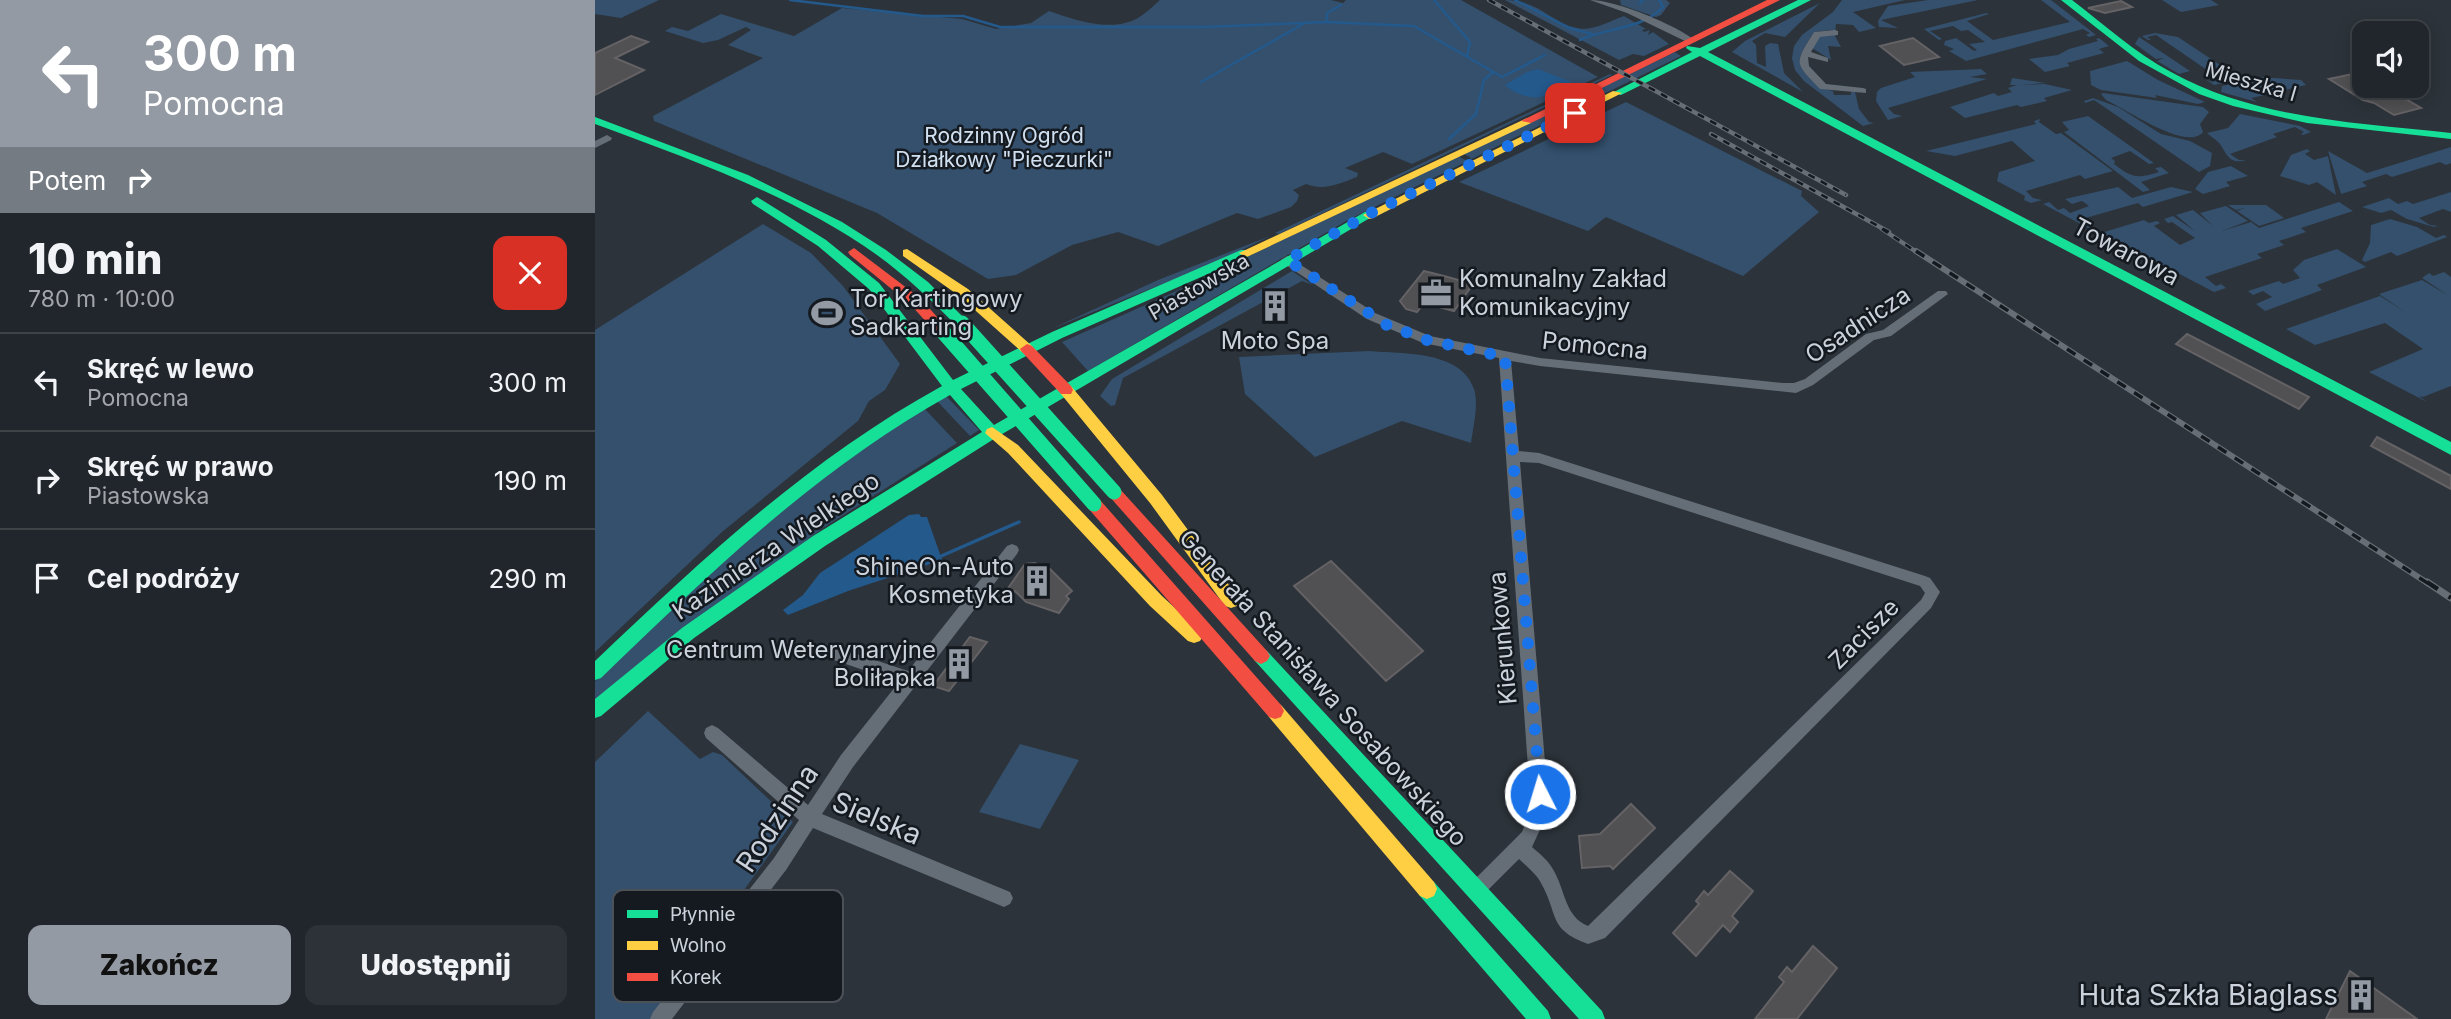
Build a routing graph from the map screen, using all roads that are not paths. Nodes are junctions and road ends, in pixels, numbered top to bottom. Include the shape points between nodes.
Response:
1 (1594, 0) edge
2 (1775, 0) edge
3 (1806, 0) edge
4 (2066, 0) edge
5 (1610, 3) edge
6 (1835, 33) dead end
7 (1696, 47) junction
8 (1807, 53) junction
9 (1825, 60) dead end
10 (1863, 90) dead end
11 (595, 120) edge
12 (2451, 136) edge
13 (599, 139) edge
14 (748, 182) junction
15 (757, 201) junction
16 (1287, 260) junction
17 (1943, 294) dead end
18 (1027, 349) junction
19 (1505, 357) junction
20 (951, 387) junction
21 (1796, 388) joint
22 (1066, 390) junction
23 (992, 432) junction
24 (2451, 449) edge
25 (1513, 456) junction
26 (1012, 550) dead end
27 (824, 650) dead end
28 (595, 672) edge
29 (911, 679) junction
30 (1262, 697) junction
31 (595, 710) edge
32 (1315, 717) junction
33 (712, 733) dead end
34 (1375, 781) junction
35 (1350, 799) junction
36 (810, 818) junction
37 (1520, 848) junction
38 (760, 890) edge
39 (1476, 890) junction
40 (1004, 898) dead end
41 (673, 1002) edge
42 (660, 1019) edge
43 (1540, 1019) edge
44 (1594, 1019) edge

1 - 5 street
2 - 7 main road, Piastowska
3 - 7 main road, Piastowska
4 - 12 main road, Mieszka I via 2153,66 2218,97 2291,116
5 - 7 street
6 - 8 street via 1817,34
7 - 16 main road, Piastowska
7 - 18 main road, Piastowska
7 - 24 main road, Towarowa
8 - 9 street
8 - 10 street via 1804,67 1823,88
11 - 14 main road
13 - 15 main road
14 - 18 main road via 792,194 876,234 946,279
14 - 32 main road, Generała Stanisława Sosabowskiego, bridge via 872,244 935,294
15 - 20 main road via 810,234 874,286
15 - 30 main road, Generała Stanisława Sosabowskiego, bridge via 857,254 915,301
16 - 19 street, Pomocna via 1387,325 1427,340
16 - 22 main road, Piastowska
17 - 21 street, Osadnicza
18 - 20 main road, Piastowska
18 - 22 main road
19 - 21 street, Pomocna
19 - 25 street, Kierunkowa
20 - 23 main road
20 - 28 main road, Kazimierza Wielkiego via 876,431 786,498
22 - 23 main road, Piastowska
22 - 32 main road via 1299,684
23 - 30 main road via 1156,601
23 - 31 main road, Kazimierza Wielkiego via 750,587
25 - 37 street, Kierunkowa via 1540,794 1535,824
25 - 37 street, Zacisze via 1539,458 1925,582 1933,592 1598,931 1588,935 1571,926 1558,909 1544,871
26 - 29 street, Rodzinna
27 - 29 street
29 - 36 street, Rodzinna via 847,761
30 - 35 main road, Generała Stanisława Sosabowskiego
32 - 34 main road, Generała Stanisława Sosabowskiego
33 - 36 street, Sielska
34 - 35 main road
34 - 39 main road, Generała Stanisława Sosabowskiego
35 - 43 main road, Generała Stanisława Sosabowskiego
36 - 38 street, Rodzinna
36 - 40 street, Sielska
37 - 39 street, Kierunkowa
39 - 44 main road, Generała Stanisława Sosabowskiego
41 - 42 street, Rodzinna

